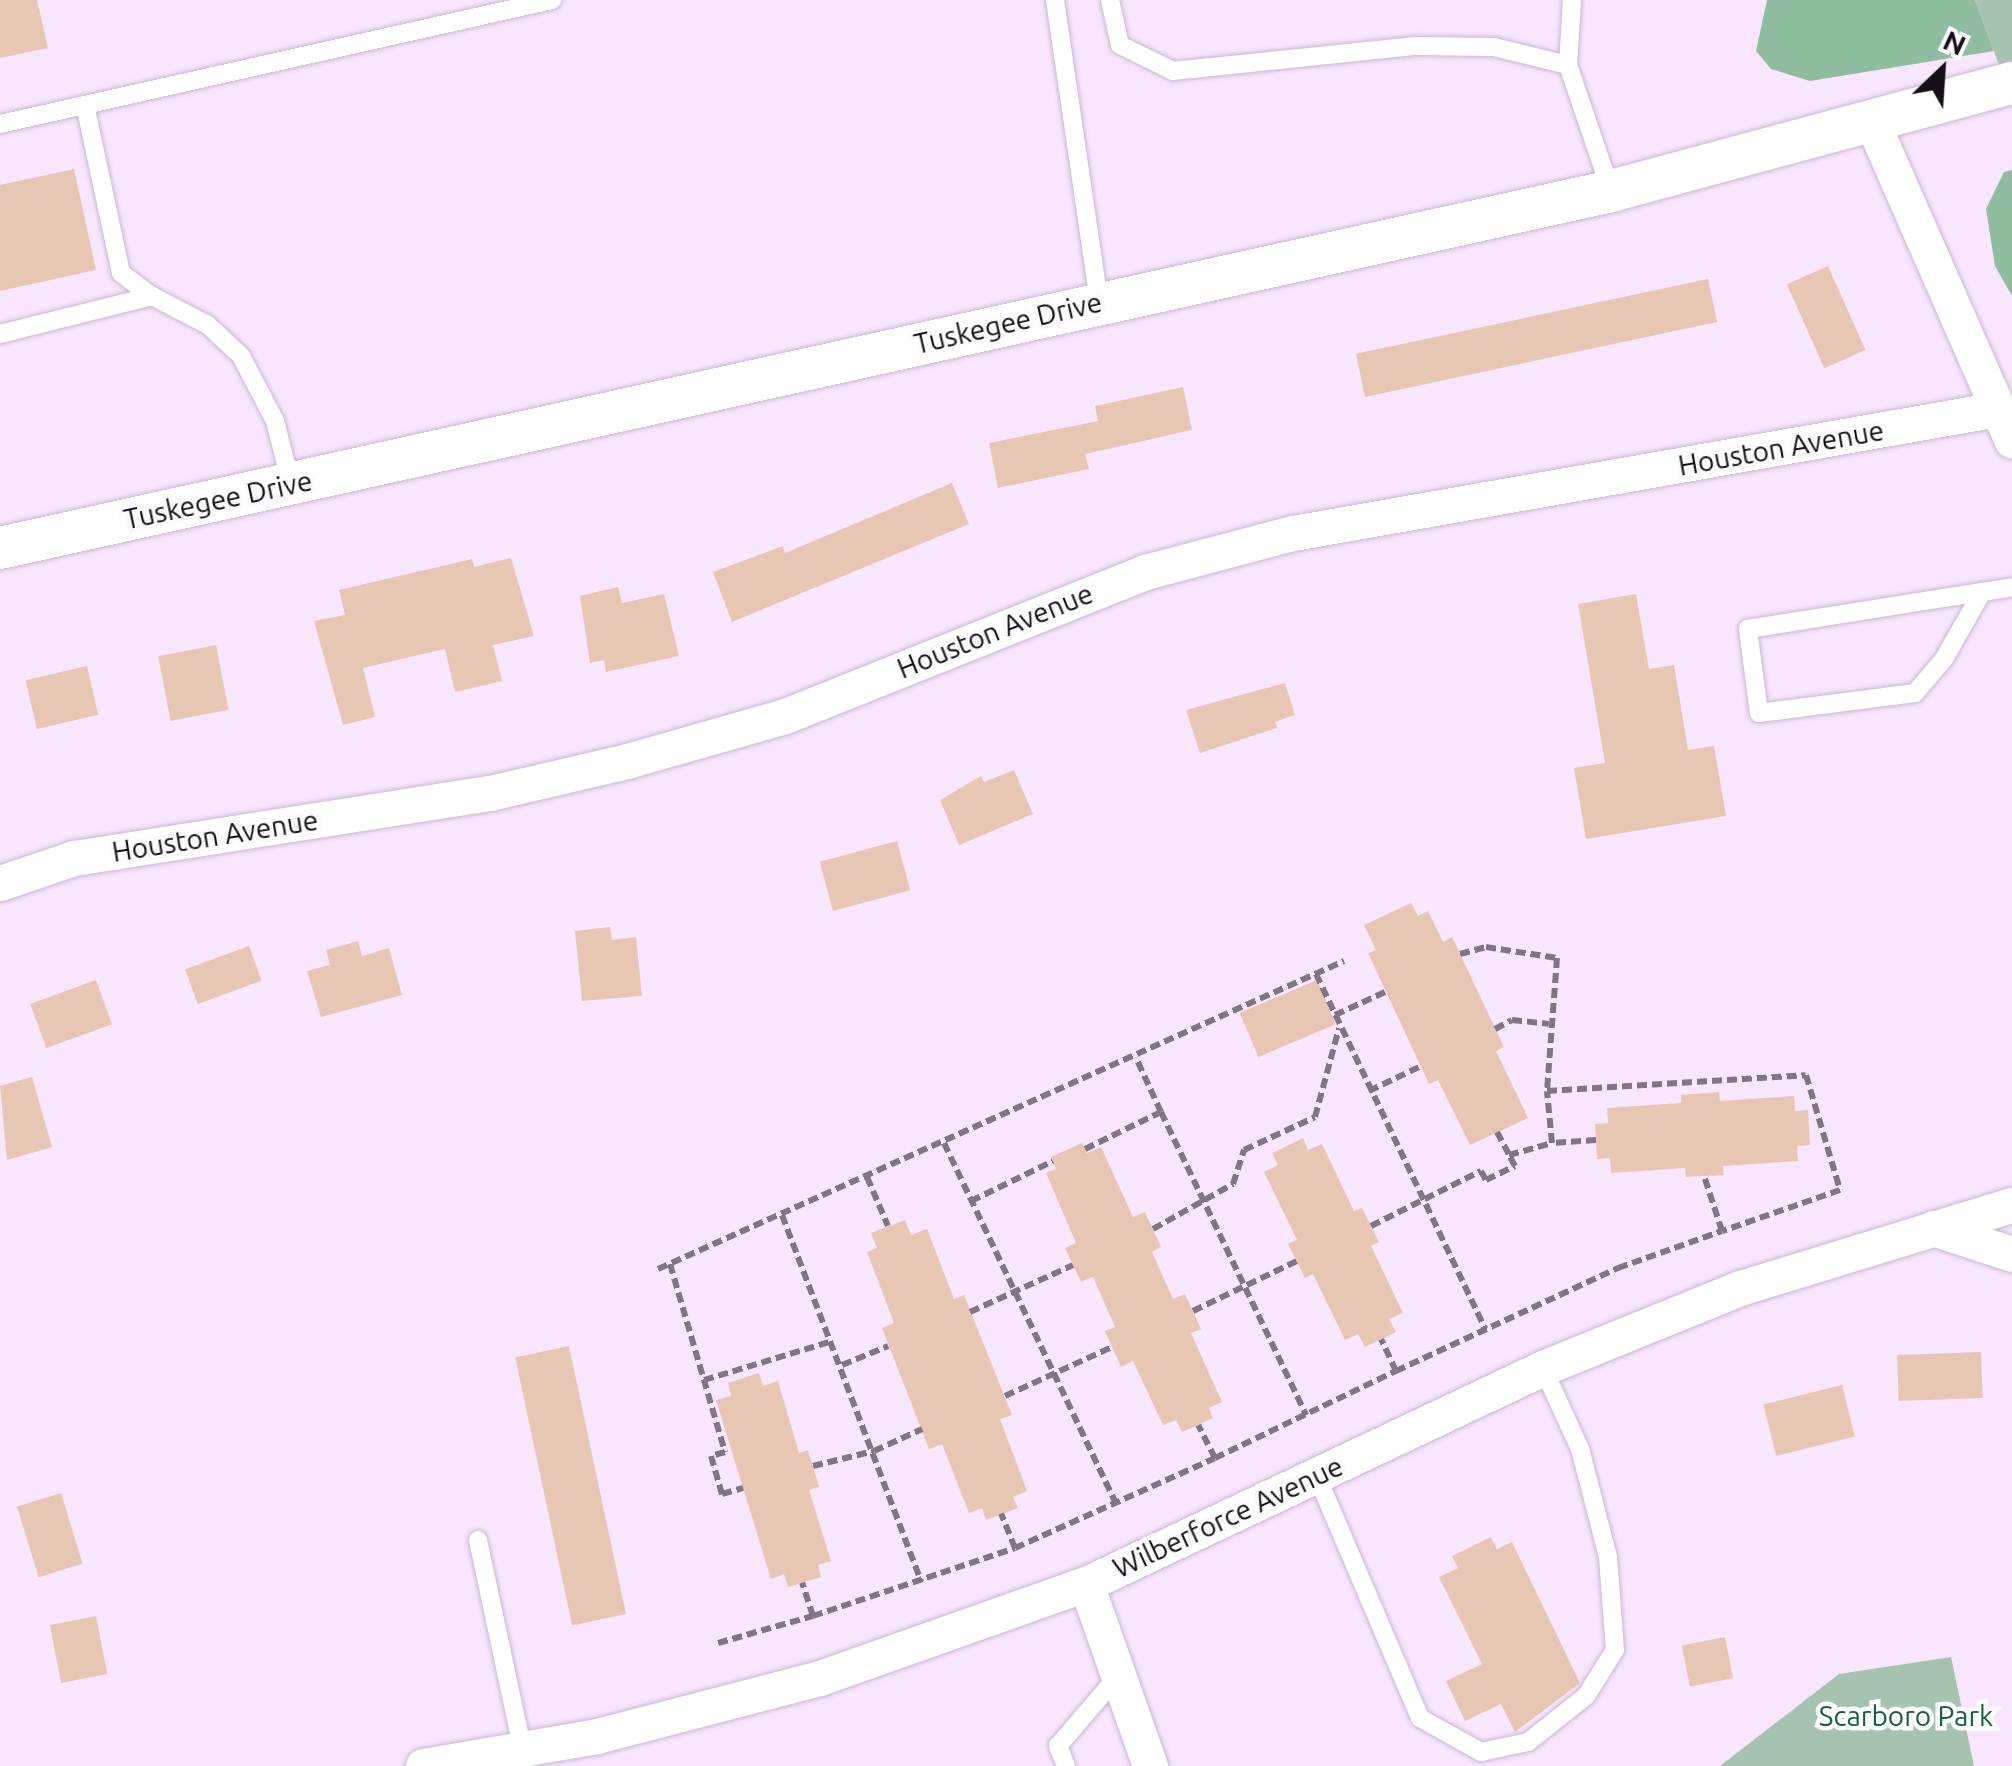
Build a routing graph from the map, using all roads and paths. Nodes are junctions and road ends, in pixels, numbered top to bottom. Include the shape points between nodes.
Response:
1 (552, 0) edge
2 (1055, 0) edge
3 (1110, 0) edge
4 (1572, 0) edge
5 (1568, 65) junction
6 (2012, 82) edge
7 (84, 104) junction
8 (1872, 122) junction
9 (0, 124) edge
10 (1611, 191) junction
11 (152, 296) junction
12 (1099, 303) junction
13 (0, 334) edge
14 (2005, 425) edge
15 (292, 484) junction
16 (0, 548) edge
17 (2012, 587) edge
18 (1982, 592) junction
19 (0, 883) edge
20 (1460, 954) dead end
21 (1344, 962) dead end
22 (1316, 974) junction
23 (1385, 992) dead end
24 (1335, 1015) junction
25 (1549, 1024) junction
26 (1340, 1026) junction
27 (1496, 1030) dead end
28 (1136, 1058) junction
29 (1421, 1066) dead end
30 (1370, 1091) junction
31 (1547, 1091) junction
32 (1162, 1112) junction
33 (1497, 1132) dead end
34 (1596, 1140) dead end
35 (944, 1143) junction
36 (1552, 1143) junction
37 (1085, 1150) dead end
38 (1509, 1155) junction
39 (1053, 1162) dead end
40 (1704, 1176) dead end
41 (867, 1177) junction
42 (2012, 1184) edge
43 (971, 1200) junction
44 (1424, 1201) junction
45 (1204, 1205) junction
46 (2012, 1205) edge
47 (782, 1215) junction
48 (888, 1226) dead end
49 (1371, 1226) dead end
50 (1153, 1229) dead end
51 (1932, 1229) junction
52 (1722, 1231) junction
53 (2012, 1254) edge
54 (1297, 1261) dead end
55 (670, 1264) junction
56 (1073, 1265) dead end
57 (658, 1270) dead end
58 (1243, 1286) junction
59 (1015, 1292) junction
60 (1193, 1310) dead end
61 (970, 1312) dead end
62 (1485, 1330) junction
63 (1381, 1339) dead end
64 (832, 1341) junction
65 (888, 1346) dead end
66 (1112, 1347) dead end
67 (842, 1364) junction
68 (1543, 1368) junction
69 (1396, 1371) junction
70 (1055, 1376) junction
71 (704, 1380) junction
72 (1005, 1396) dead end
73 (1306, 1415) junction
74 (1198, 1425) dead end
75 (922, 1429) dead end
76 (874, 1451) junction
77 (1215, 1458) junction
78 (813, 1466) dead end
79 (1316, 1474) junction
80 (743, 1488) dead end
81 (1116, 1503) junction
82 (1002, 1514) dead end
83 (478, 1540) dead end
84 (1015, 1548) junction
85 (921, 1581) junction
86 (802, 1582) dead end
87 (1086, 1584) junction
88 (813, 1616) junction
89 (718, 1644) dead end
90 (1119, 1676) junction
91 (524, 1752) junction
92 (423, 1766) edge
93 (1066, 1766) edge
94 (1150, 1766) edge

1 - 7 lane
2 - 12 lane
3 - 5 lane via 1120,45 1173,72 1416,46 1494,47
4 - 5 lane
5 - 10 lane
6 - 8 street, Tuskegee Drive
7 - 9 lane
7 - 11 lane via 117,260 122,273
8 - 10 street, Tuskegee Drive
8 - 14 street
10 - 12 street, Tuskegee Drive
11 - 13 lane
11 - 15 lane via 208,325 240,356 275,421
12 - 15 street, Tuskegee Drive
14 - 19 street, Houston Avenue via 1294,533 1145,572 785,716 627,761 490,793 74,858
15 - 16 street, Tuskegee Drive
17 - 18 lane
18 - 18 lane via 1748,629 1760,713 1915,693 1944,659
20 - 25 path via 1486,946 1557,958
21 - 22 path
22 - 24 path
22 - 28 path
23 - 24 path
24 - 26 path
25 - 27 path via 1512,1020
25 - 31 path
26 - 30 path
26 - 45 path via 1315,1117 1244,1150 1233,1184
28 - 32 path
28 - 35 path
29 - 30 path
30 - 44 path
31 - 36 path
31 - 52 path via 1806,1074 1840,1190
32 - 37 path
32 - 45 path
33 - 38 path
34 - 36 path
35 - 41 path
35 - 43 path
36 - 38 path
38 - 44 path via 1515,1166 1486,1180 1481,1171
39 - 43 path
40 - 52 path
41 - 47 path
41 - 48 path
42 - 51 street
43 - 59 path
44 - 49 path
44 - 62 path
45 - 50 path
45 - 58 path
46 - 51 street, Wilberforce Avenue
47 - 55 path
47 - 64 path
51 - 53 street
51 - 68 street, Wilberforce Avenue via 1740,1288
52 - 62 path via 1618,1268
54 - 58 path
55 - 57 path
55 - 71 path
56 - 59 path
58 - 60 path
58 - 73 path
59 - 61 path
59 - 70 path
62 - 69 path
63 - 69 path
64 - 67 path
64 - 71 path
65 - 67 path
66 - 70 path
67 - 76 path
68 - 79 street, Wilberforce Avenue
68 - 79 lane via 1585,1468 1608,1557 1615,1650 1586,1696 1528,1742 1482,1752 1449,1740 1420,1718
69 - 73 path
70 - 72 path
70 - 81 path
71 - 80 path via 726,1452 711,1456 722,1494
73 - 77 path
74 - 77 path
75 - 76 path
76 - 78 path
76 - 85 path
77 - 81 path
79 - 87 street, Wilberforce Avenue
81 - 84 path
82 - 84 path
83 - 91 lane
84 - 85 path
85 - 88 path
86 - 88 path
87 - 90 street
87 - 91 street, Wilberforce Avenue via 820,1678
88 - 89 path
90 - 93 lane via 1058,1746
90 - 94 street
91 - 92 street, Wilberforce Avenue

